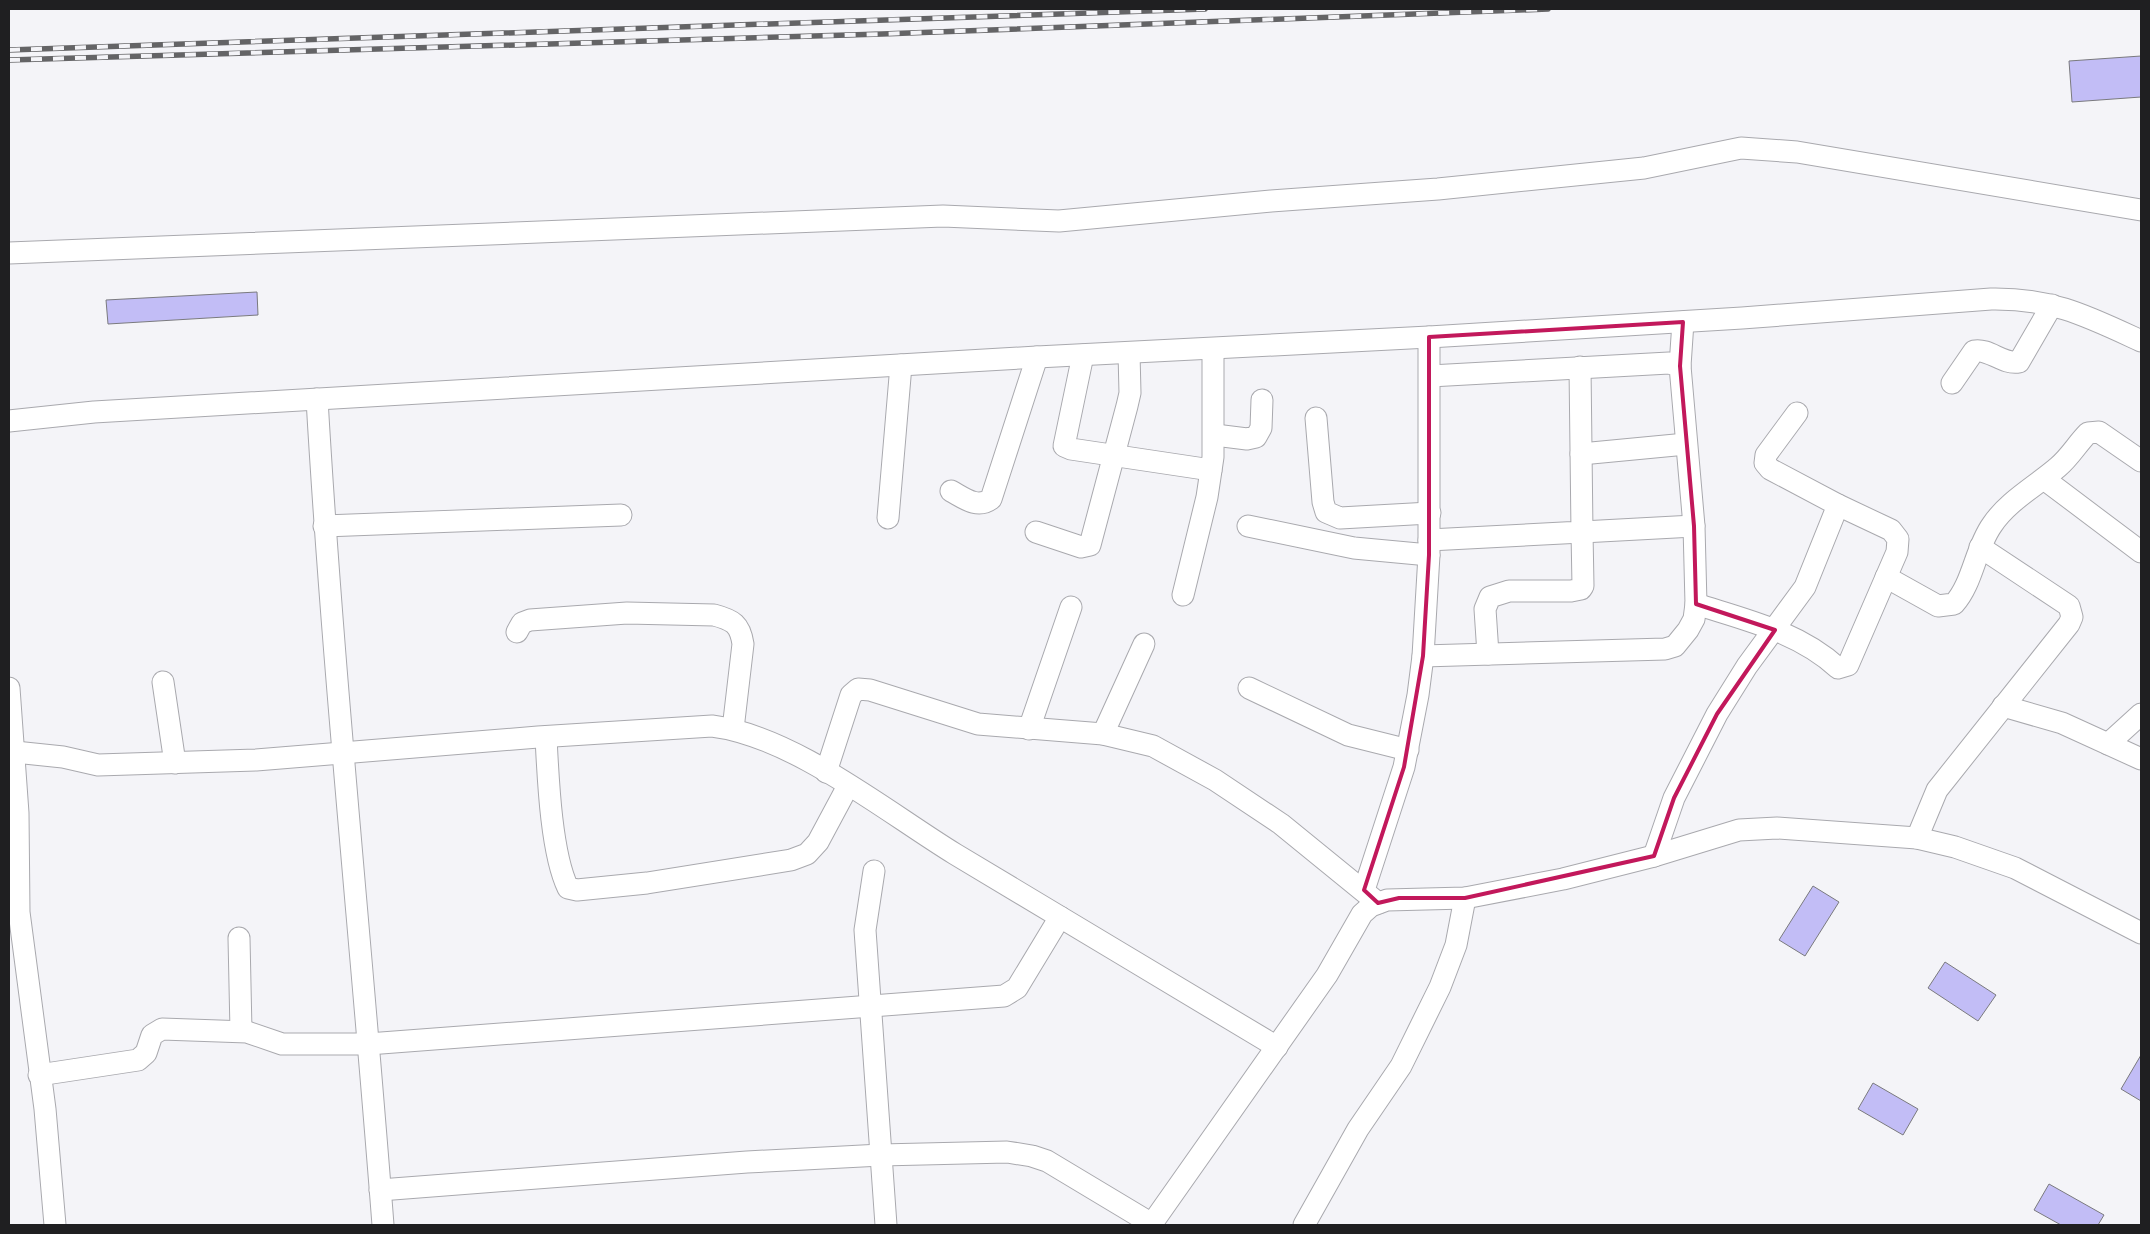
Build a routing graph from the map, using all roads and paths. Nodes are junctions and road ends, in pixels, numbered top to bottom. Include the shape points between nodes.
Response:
1 (2141, 210) edge
2 (9, 253) edge
3 (2052, 305) junction
4 (1683, 322) junction
5 (1430, 337) junction
6 (2141, 340) edge
7 (1214, 348) junction
8 (1129, 353) junction
9 (1083, 355) junction
10 (1037, 357) junction
11 (901, 365) junction
12 (1680, 366) junction
13 (1580, 367) junction
14 (1430, 376) junction
15 (1952, 383) dead end
16 (318, 399) junction
17 (1262, 400) dead end
18 (1797, 413) dead end
19 (1316, 418) dead end
20 (9, 421) edge
21 (1215, 435) junction
22 (1686, 444) junction
23 (1581, 454) junction
24 (1114, 456) junction
25 (2141, 461) edge
26 (1211, 470) junction
27 (2044, 479) junction
28 (951, 491) dead end
29 (1838, 505) junction
30 (1430, 513) junction
31 (621, 515) dead end
32 (888, 518) dead end
33 (324, 526) junction
34 (1248, 526) dead end
35 (1694, 526) junction
36 (1036, 532) dead end
37 (1582, 532) junction
38 (1980, 547) junction
39 (1429, 548) junction
40 (2141, 552) edge
41 (1886, 577) junction
42 (1183, 595) dead end
43 (1696, 604) junction
44 (1071, 607) dead end
45 (1775, 630) junction
46 (517, 632) dead end
47 (1144, 644) dead end
48 (1488, 654) junction
49 (1423, 656) junction
50 (162, 682) dead end
51 (9, 688) edge
52 (1249, 688) dead end
53 (2002, 706) junction
54 (2141, 714) edge
55 (733, 729) junction
56 (1029, 730) junction
57 (1103, 734) junction
58 (546, 737) junction
59 (2108, 744) junction
60 (1408, 750) junction
61 (14, 752) junction
62 (342, 753) junction
63 (2141, 760) edge
64 (175, 763) junction
65 (826, 772) junction
66 (848, 786) junction
67 (1918, 838) junction
68 (1654, 856) junction
69 (874, 871) dead end
70 (1371, 896) junction
71 (1465, 898) junction
72 (1060, 916) junction
73 (2141, 933) edge
74 (239, 938) dead end
75 (871, 1005) junction
76 (241, 1031) junction
77 (368, 1044) junction
78 (1277, 1047) junction
79 (39, 1075) junction
80 (881, 1155) junction
81 (380, 1190) junction
82 (55, 1225) edge
83 (383, 1225) edge
84 (886, 1225) edge
85 (1152, 1225) edge
86 (1304, 1225) edge

1 - 2 street via 1797,152 1741,148 1624,170 1438,189 1059,220 943,216
3 - 4 street via 2029,300 1991,299
3 - 6 street via 2078,312
3 - 15 street via 2019,362 1974,351
4 - 5 street
4 - 12 street
5 - 7 street
5 - 14 street
7 - 8 street
7 - 21 street
8 - 9 street
8 - 24 street via 1130,392
9 - 10 street
9 - 24 street via 1064,446
10 - 11 street
10 - 28 street via 991,499 981,504 974,503
11 - 16 street
11 - 32 street
12 - 13 street
12 - 22 street
13 - 14 street
13 - 23 street
14 - 30 street
16 - 20 street via 94,412
16 - 33 street
17 - 21 street via 1261,428 1256,437
18 - 29 street via 1766,455 1765,463 1770,469
19 - 30 street via 1326,512 1340,518
21 - 26 street
22 - 23 street
22 - 35 street
23 - 37 street
24 - 26 street
24 - 36 street via 1090,545 1081,547
25 - 27 street via 2093,431
26 - 42 street via 1208,497
27 - 38 street via 2001,513
27 - 40 street
29 - 41 street via 1896,535 1898,547
29 - 45 street via 1805,587
30 - 39 street
31 - 33 street
33 - 62 street via 339,681
34 - 39 street via 1354,548
35 - 37 street
35 - 43 street
37 - 39 street
37 - 48 street via 1584,582 1580,589 1509,591 1490,597 1486,602
38 - 41 street via 1960,597 1954,604 1938,606
38 - 53 street via 2069,606 2071,612 2069,624
39 - 49 street
41 - 45 street via 1848,666 1838,668 1806,644
43 - 45 street
43 - 48 street via 1688,630 1674,646 1665,649
44 - 56 street
45 - 68 street via 1746,666 1717,714 1674,798
46 - 55 street via 518,626 526,620 628,612 727,618 741,632 743,644
47 - 57 street
48 - 49 street
49 - 60 street
50 - 64 street
51 - 61 street
52 - 60 street via 1348,734
53 - 59 street via 2062,724
53 - 67 street via 1937,790
54 - 59 street
55 - 58 street via 712,726
55 - 65 street via 765,739
56 - 57 street
56 - 65 street via 978,724 858,689 851,695
57 - 70 street via 1153,746 1215,780 1281,824
58 - 62 street
58 - 66 street via 548,780 560,864 568,888 577,890 647,883 791,860 807,854 818,842
59 - 63 street
60 - 70 street
61 - 64 street via 63,757 98,765
61 - 79 street via 19,912
62 - 64 street
62 - 77 street
65 - 66 street
66 - 72 street
67 - 68 street via 1777,828 1739,830
67 - 73 street via 2015,868
68 - 71 street via 1563,879
69 - 75 street via 865,930
70 - 71 street
70 - 78 street via 1327,975
71 - 86 street via 1456,945 1436,996 1401,1066 1358,1129
72 - 75 street via 1017,988 1004,996
72 - 78 street
74 - 76 street
75 - 77 street
75 - 80 street
76 - 77 street via 282,1044
76 - 79 street via 159,1030 152,1035 146,1053 138,1060
77 - 81 street
78 - 85 street
79 - 82 street
80 - 81 street via 728,1163
80 - 84 street
80 - 85 street via 1007,1152 1032,1156 1064,1170
81 - 83 street

